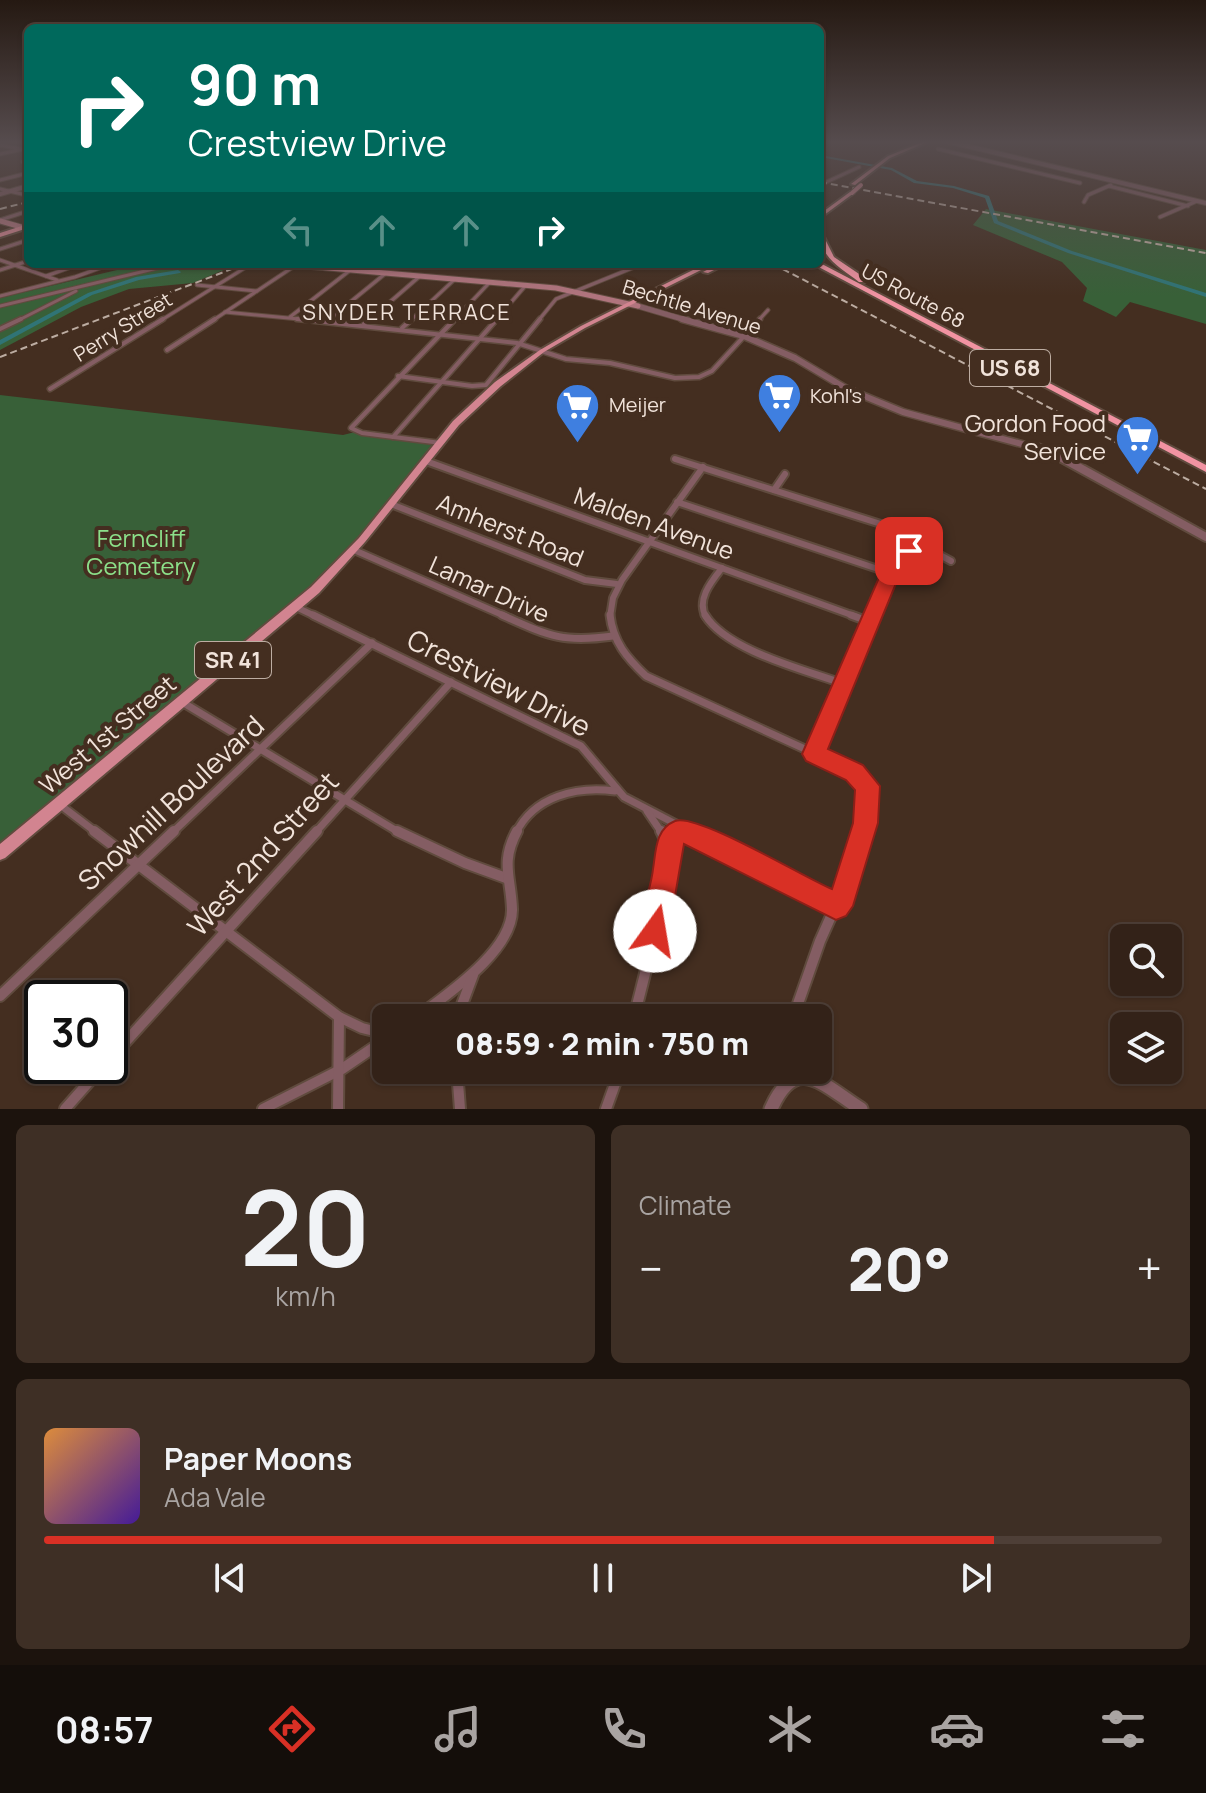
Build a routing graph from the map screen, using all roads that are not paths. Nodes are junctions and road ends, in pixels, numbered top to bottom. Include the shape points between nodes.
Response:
1 (13, 193) edge
2 (842, 193) edge
3 (852, 193) edge
4 (1093, 193) edge
5 (1143, 193) edge
6 (1161, 193) edge
7 (22, 194) dead end
8 (1197, 201) junction
9 (1084, 202) dead end
10 (1206, 203) edge
11 (824, 206) edge
12 (1188, 206) junction
13 (24, 212) edge
14 (824, 213) edge
15 (1160, 217) dead end
16 (0, 220) edge
17 (24, 227) edge
18 (24, 227) edge
19 (0, 233) edge
20 (24, 241) edge
21 (824, 243) edge
22 (0, 249) edge
23 (0, 260) edge
24 (24, 262) edge
25 (14, 265) junction
26 (824, 265) edge
27 (824, 265) edge
28 (69, 268) edge
29 (98, 268) edge
30 (156, 268) edge
31 (245, 268) edge
32 (292, 268) edge
33 (330, 268) edge
34 (632, 268) edge
35 (703, 268) edge
36 (714, 268) edge
37 (809, 268) edge
38 (0, 270) edge
39 (352, 270) junction
40 (386, 273) junction
41 (46, 276) junction
42 (420, 276) junction
43 (455, 279) junction
44 (59, 280) junction
45 (490, 282) junction
46 (590, 284) junction
47 (90, 285) junction
48 (197, 285) dead end
49 (526, 285) junction
50 (215, 287) junction
51 (573, 290) junction
52 (257, 291) junction
53 (881, 293) junction
54 (0, 296) edge
55 (596, 296) junction
56 (634, 305) junction
57 (0, 306) edge
58 (768, 310) dead end
59 (225, 312) junction
60 (290, 317) junction
61 (326, 321) junction
62 (364, 324) junction
63 (402, 328) junction
64 (0, 329) edge
65 (936, 329) junction
66 (440, 333) junction
67 (479, 338) junction
68 (748, 338) junction
69 (519, 344) junction
70 (167, 350) dead end
71 (546, 352) junction
72 (398, 376) junction
73 (440, 382) junction
74 (50, 389) dead end
75 (393, 437) junction
76 (441, 443) junction
77 (675, 459) dead end
78 (426, 461) junction
79 (1206, 461) edge
80 (703, 467) junction
81 (1206, 469) edge
82 (785, 474) dead end
83 (774, 490) junction
84 (677, 502) junction
85 (391, 504) junction
86 (1206, 537) edge
87 (650, 542) junction
88 (919, 544) junction
89 (354, 550) junction
90 (951, 561) dead end
91 (722, 568) junction
92 (890, 573) junction
93 (617, 584) junction
94 (296, 607) junction
95 (870, 622) junction
96 (613, 636) junction
97 (372, 643) junction
98 (451, 682) junction
99 (844, 684) junction
100 (182, 702) junction
101 (260, 749) junction
102 (814, 754) junction
103 (615, 791) junction
104 (345, 799) junction
105 (59, 804) junction
106 (644, 808) junction
107 (700, 836) junction
108 (0, 853) edge
109 (668, 855) junction
110 (139, 864) junction
111 (506, 878) junction
112 (836, 906) junction
113 (226, 931) junction
114 (479, 965) junction
115 (0, 996) edge
116 (433, 1004) edge
117 (461, 1004) edge
118 (637, 1004) edge
119 (798, 1004) edge
120 (339, 1017) junction
121 (372, 1031) edge
122 (128, 1039) edge
123 (372, 1046) edge
124 (336, 1072) junction
125 (87, 1084) edge
126 (458, 1084) edge
127 (615, 1084) edge
128 (781, 1084) edge
129 (818, 1084) edge
130 (65, 1109) edge
131 (263, 1109) edge
132 (338, 1109) edge
133 (460, 1109) edge
134 (606, 1109) edge
135 (771, 1109) edge
136 (861, 1109) edge

1 - 7 street
2 - 11 main road
3 - 14 main road, bridge
4 - 9 street
5 - 12 street
6 - 8 street
8 - 10 street
8 - 12 street
12 - 15 street
13 - 16 street
16 - 17 main road
18 - 19 main road
20 - 22 street
21 - 53 highway via 831,258
23 - 25 street
24 - 25 street
25 - 38 street
25 - 41 street
26 - 53 highway, US Route 68 / US 68
27 - 65 highway, US Route 68 / US 68
28 - 41 street
29 - 44 street
30 - 47 street
31 - 50 street, Perry Street
32 - 52 street
33 - 39 main road, Bechtle Avenue
34 - 46 street
35 - 56 main road, West 1st Street / SR 41
36 - 56 main road, West 1st Street / SR 41
37 - 65 highway
39 - 40 main road, Bechtle Avenue
39 - 60 street
40 - 42 main road, Bechtle Avenue
40 - 61 street
41 - 44 street
42 - 43 main road, Bechtle Avenue
42 - 62 street
43 - 45 main road, Bechtle Avenue
43 - 63 street
44 - 54 street
45 - 49 main road, Bechtle Avenue
45 - 66 street
46 - 51 street
46 - 55 main road via 588,289
47 - 57 street
47 - 64 street
48 - 50 street
49 - 51 main road, Bechtle Avenue
49 - 67 street
50 - 52 street
50 - 74 street, Perry Street
51 - 55 main road, Bechtle Avenue
51 - 69 street via 553,302
52 - 59 street
53 - 79 highway, US Route 68 / US 68
55 - 56 main road, Bechtle Avenue
56 - 68 street, Bechtle Avenue
56 - 71 main road, West 1st Street / SR 41
58 - 68 street
59 - 60 street
59 - 70 street
60 - 61 street
61 - 62 street
62 - 63 street
63 - 66 street
65 - 81 highway, US Route 68 / US 68
66 - 67 street
66 - 72 street
67 - 69 street
67 - 73 street
68 - 71 street via 712,371 688,379
68 - 86 street, Bechtle Avenue via 903,412 1064,457
69 - 71 street
69 - 73 street via 481,386
71 - 76 main road, West 1st Street / SR 41
72 - 73 street
72 - 75 street via 351,428
73 - 75 street
75 - 76 street
76 - 78 main road, West 1st Street / SR 41
77 - 80 street
78 - 85 main road, West 1st Street / SR 41
78 - 87 street, Malden Avenue
80 - 83 street
80 - 84 street
82 - 83 street
83 - 88 street via 884,525
84 - 87 street
84 - 92 street
85 - 89 main road, West 1st Street / SR 41
85 - 93 street, Amherst Road via 585,580
87 - 91 street, Malden Avenue
87 - 93 street
88 - 90 street
88 - 92 street
89 - 94 main road, West 1st Street / SR 41
89 - 96 street, Lamar Drive via 554,638
91 - 95 street, Malden Avenue
91 - 99 street via 703,605 713,628
92 - 95 street
93 - 96 street via 610,610
94 - 97 street, Crestview Drive
94 - 100 main road, West 1st Street / SR 41
95 - 99 street
96 - 102 street via 646,676
97 - 98 street, Crestview Drive
97 - 101 street, Snowhill Boulevard
98 - 103 street, Crestview Drive via 581,746
98 - 104 street, West 2nd Street
99 - 102 street
100 - 101 street
100 - 105 main road, West 1st Street / SR 41
101 - 104 street
101 - 110 street, Snowhill Boulevard
102 - 112 street via 860,776 868,786 866,823
103 - 106 street, Crestview Drive
103 - 111 street via 581,789 550,798 535,809 512,841
104 - 111 street via 399,832
104 - 113 street, West 2nd Street
105 - 108 main road, West 1st Street / SR 41
105 - 110 street
106 - 107 street, Crestview Drive
106 - 109 street via 661,828
107 - 109 street via 674,833
107 - 112 street, Crestview Drive
109 - 118 street
110 - 113 street
110 - 115 street, Snowhill Boulevard
111 - 114 street via 512,920
112 - 119 street
113 - 120 street
113 - 122 street, West 2nd Street
114 - 116 street
114 - 117 street
120 - 121 street
120 - 124 street
123 - 124 street
124 - 131 street
124 - 132 street
125 - 130 street
126 - 133 street
127 - 134 street
128 - 135 street
129 - 136 street

